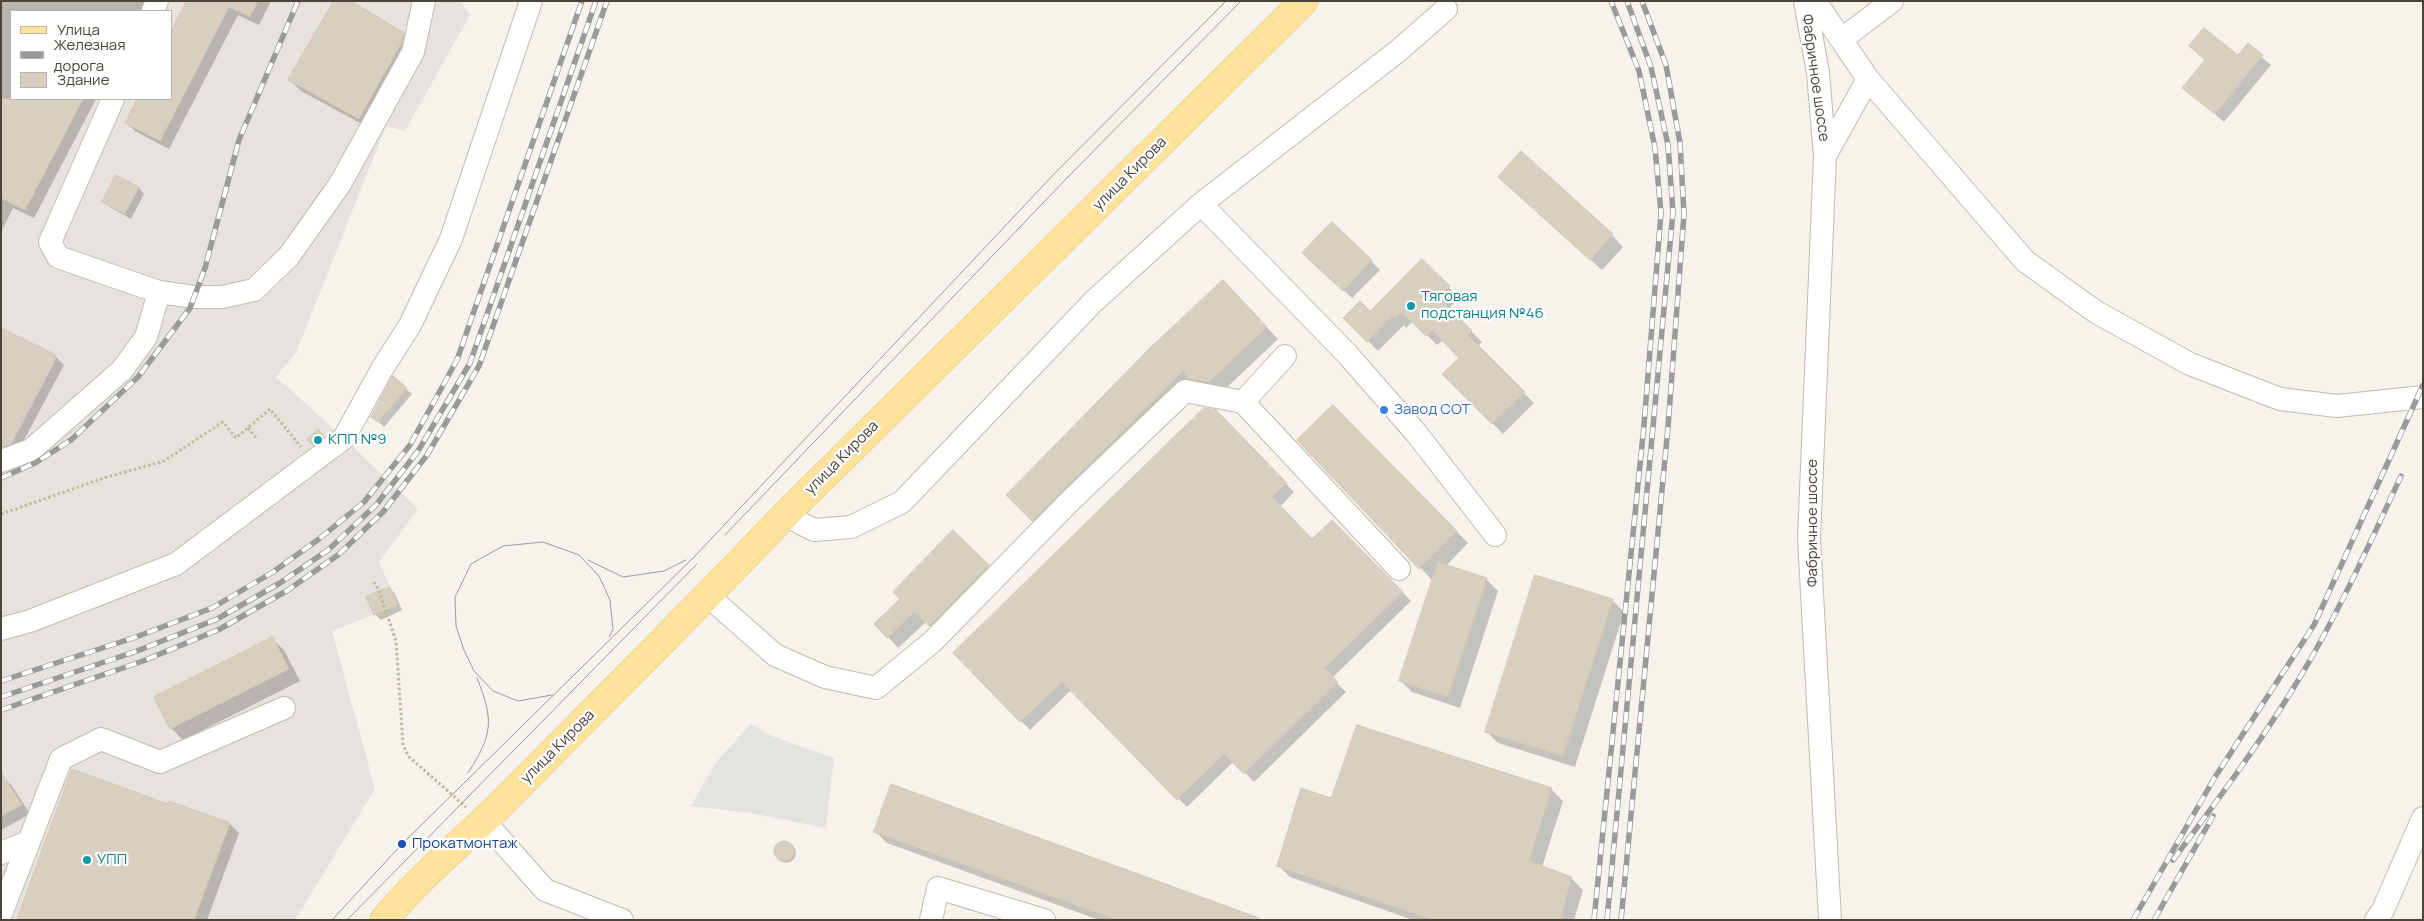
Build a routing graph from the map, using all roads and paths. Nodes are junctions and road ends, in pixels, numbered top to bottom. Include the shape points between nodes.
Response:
1 (424, 1) edge
2 (531, 1) edge
3 (1304, 1) edge
4 (1804, 1) edge
5 (1814, 1) edge
6 (1892, 1) edge
7 (1446, 9) dead end
8 (1842, 39) junction
9 (1868, 79) junction
10 (113, 100) edge
11 (1826, 156) junction
12 (1201, 204) junction
13 (159, 292) junction
14 (1285, 356) dead end
15 (2423, 397) edge
16 (1243, 402) junction
17 (248, 428) junction
18 (258, 438) dead end
19 (294, 438) dead end
20 (1, 461) edge
21 (1, 514) edge
22 (785, 515) junction
23 (1495, 535) dead end
24 (1399, 569) dead end
25 (374, 582) dead end
26 (708, 596) junction
27 (1, 629) edge
28 (284, 708) dead end
29 (446, 792) dead end
30 (2423, 818) edge
31 (484, 821) junction
32 (28, 842) junction
33 (1, 853) edge
34 (1, 914) edge
35 (384, 920) edge
36 (622, 920) edge
37 (931, 920) edge
38 (1044, 920) edge
39 (1830, 920) edge
40 (2376, 920) edge

1 - 13 street via 413,52 340,184 289,256 254,290 222,297
2 - 27 street via 451,239 410,325 344,438 176,564 30,621
3 - 22 main road, улица Кирова
4 - 11 street, Фабричное шоссе via 1818,73
5 - 8 street
6 - 8 street
7 - 12 street via 1398,51
8 - 9 street
9 - 11 street, Фабричное шоссе
9 - 15 street via 2026,261 2096,312 2190,364 2280,399 2337,406
10 - 13 street via 50,242 58,257
11 - 39 street, Фабричное шоссе via 1809,538
12 - 22 street via 1093,302 902,502 852,527 814,530
12 - 23 street via 1348,355 1417,434
13 - 20 street via 146,337 122,370 30,450
14 - 16 street
16 - 24 street
16 - 26 street via 1185,391 1070,501 932,642 876,688 825,677 775,655
17 - 18 path
17 - 19 path via 270,409
17 - 21 path via 236,438 223,422 164,461
22 - 26 main road, улица Кирова
25 - 29 path via 396,641 403,744 408,756
26 - 31 main road, улица Кирова
28 - 32 street via 160,762 101,739 61,759
30 - 40 street
31 - 35 main road, улица Кирова via 407,892
31 - 36 street via 545,890
32 - 33 street
32 - 34 street
37 - 38 street via 938,888

